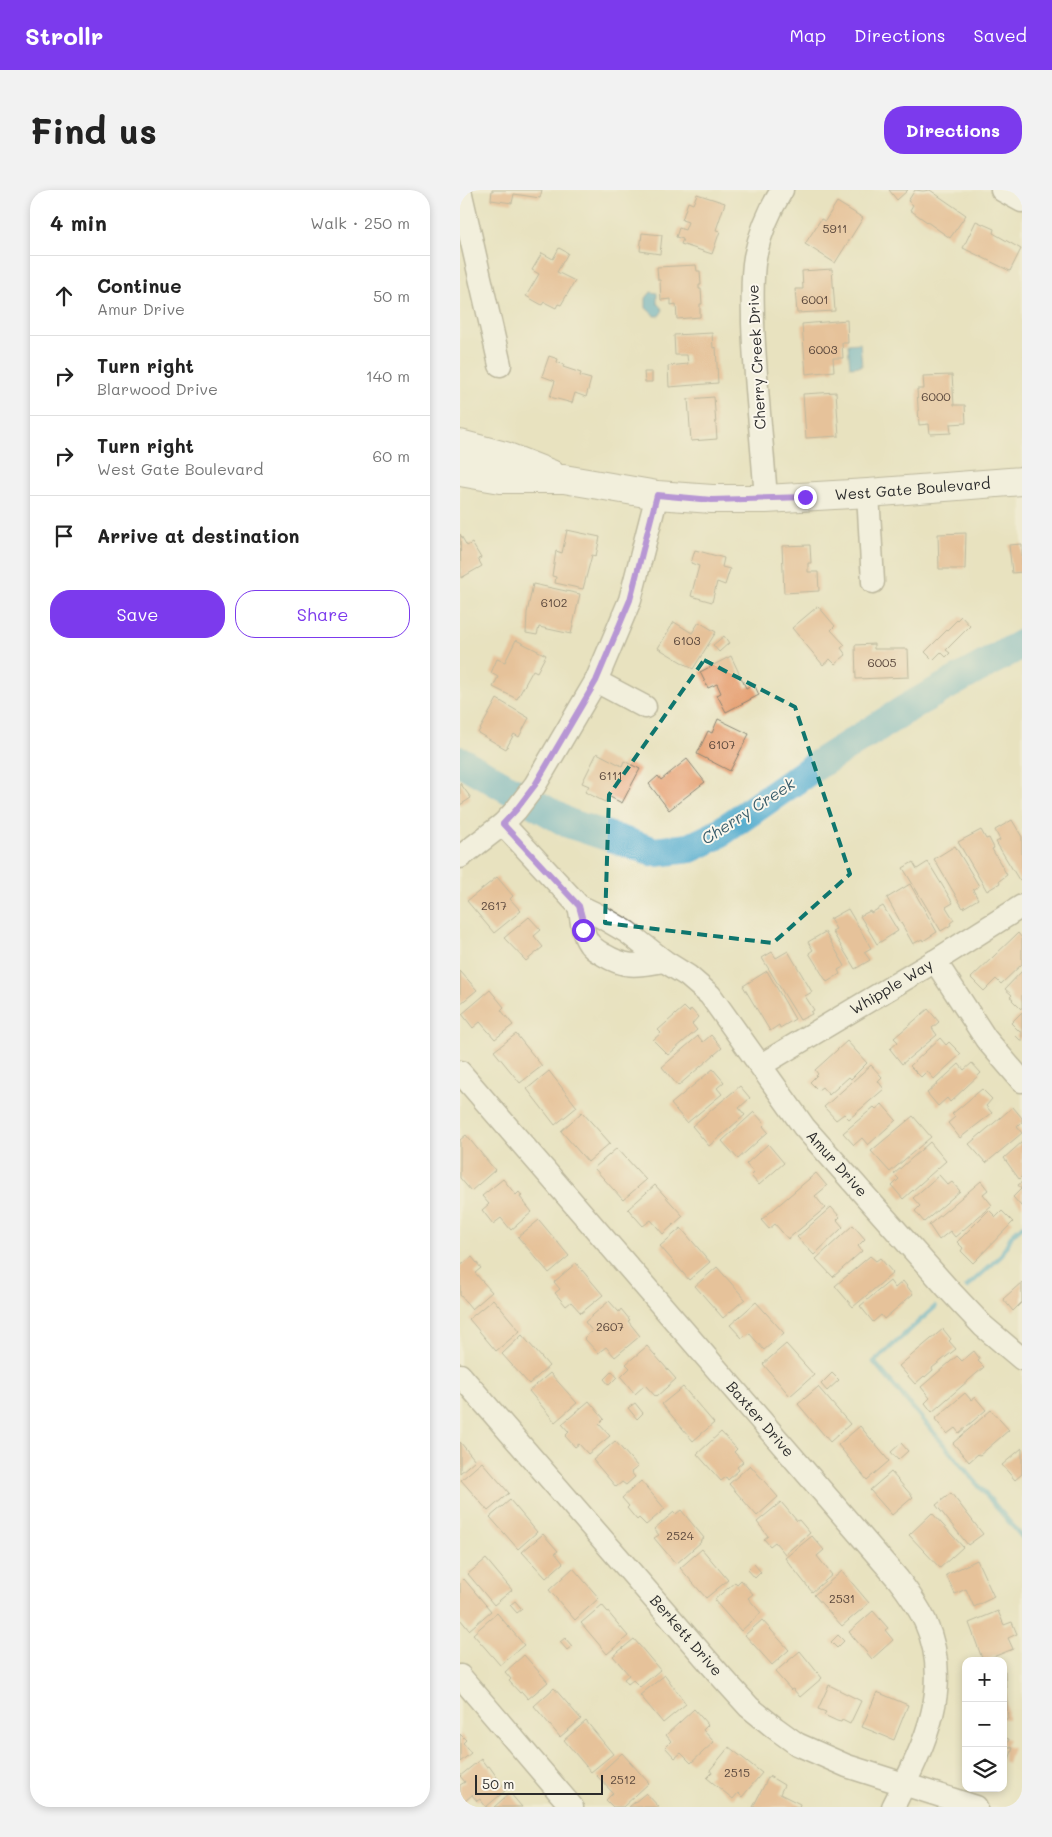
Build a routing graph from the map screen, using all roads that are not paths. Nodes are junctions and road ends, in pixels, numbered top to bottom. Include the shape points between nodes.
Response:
1 (460, 190) edge
2 (782, 190) edge
3 (1002, 190) edge
4 (1022, 201) edge
5 (500, 365) dead end
6 (460, 444) edge
7 (460, 472) edge
8 (564, 479) junction
9 (1022, 481) edge
10 (868, 493) junction
11 (657, 495) junction
12 (766, 499) junction
13 (873, 582) dead end
14 (596, 681) junction
15 (645, 708) dead end
16 (510, 817) junction
17 (460, 857) edge
18 (579, 906) junction
19 (1022, 906) edge
20 (664, 961) junction
21 (935, 961) junction
22 (762, 1065) junction
23 (460, 1072) edge
24 (1022, 1081) edge
25 (1022, 1359) edge
26 (460, 1375) edge
27 (460, 1676) edge
28 (905, 1784) junction
29 (572, 1807) edge
30 (894, 1807) edge
31 (976, 1807) edge

1 - 5 street
2 - 12 street, Cherry Creek Drive via 762,230 752,286
3 - 4 street
6 - 8 main road, West Gate Boulevard via 505,456
7 - 8 main road, West Gate Boulevard via 501,479
8 - 11 main road, West Gate Boulevard
9 - 10 main road, West Gate Boulevard
10 - 12 main road, West Gate Boulevard
10 - 13 street
11 - 12 main road, West Gate Boulevard via 712,500
11 - 14 street via 630,600
14 - 15 street
14 - 16 street via 535,785
16 - 17 street
16 - 18 street, Amur Drive
18 - 20 street, Amur Drive via 627,932
18 - 20 street via 585,935 593,949 617,963 628,965
19 - 21 street, Whipple Way
20 - 22 street, Amur Drive via 710,995
21 - 22 street, Whipple Way
21 - 24 street via 976,1025
22 - 25 street, Amur Drive via 804,1127 949,1290 983,1326
23 - 28 street, Baxter Drive via 912,1599 925,1621 937,1669 930,1726
26 - 28 street, Berkett Drive via 749,1706 797,1744 847,1766
27 - 29 street
28 - 30 street, Baxter Drive
28 - 31 street, Berkett Drive

